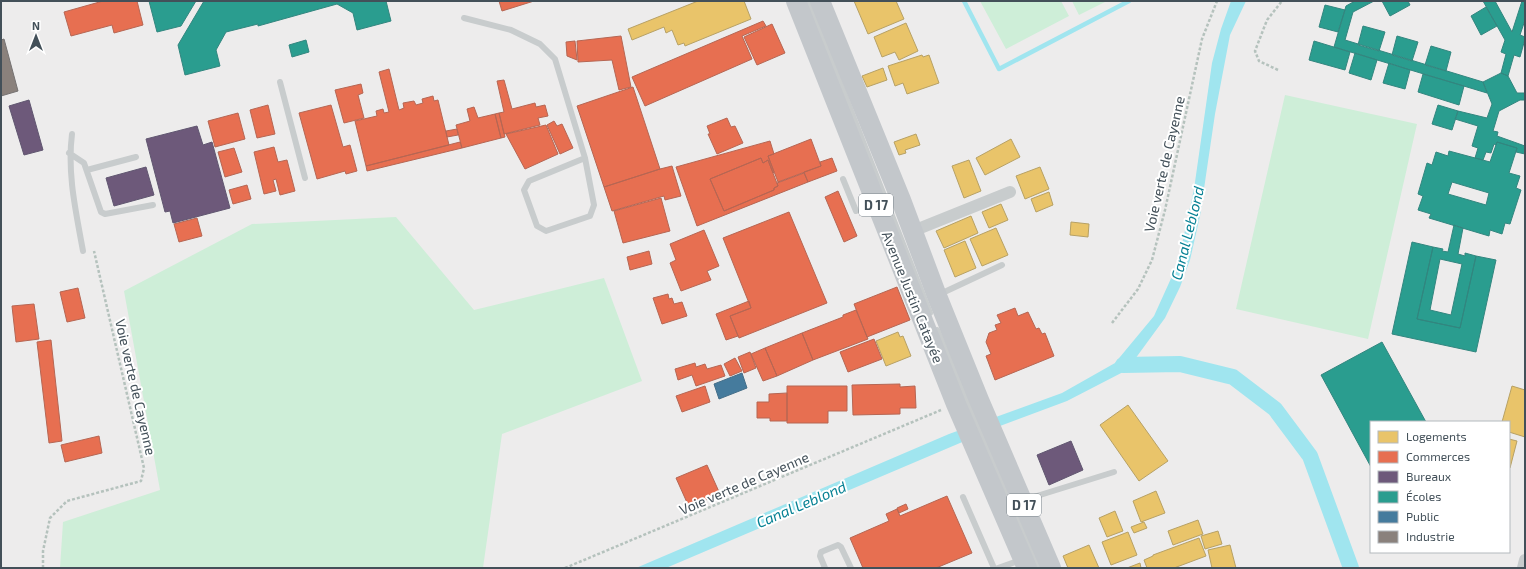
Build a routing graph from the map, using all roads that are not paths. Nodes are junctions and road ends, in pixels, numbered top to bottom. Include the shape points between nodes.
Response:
1 (796, 1) edge
2 (808, 1) edge
3 (820, 1) edge
4 (464, 18) dead end
5 (280, 82) dead end
6 (72, 134) dead end
7 (69, 153) junction
8 (136, 157) dead end
9 (585, 158) junction
10 (87, 170) junction
11 (305, 178) dead end
12 (843, 179) dead end
13 (1010, 192) dead end
14 (153, 205) dead end
15 (856, 210) dead end
16 (913, 231) junction
17 (83, 251) dead end
18 (1002, 265) dead end
19 (937, 296) junction
20 (963, 406) junction
21 (986, 447) junction
22 (1114, 472) dead end
23 (963, 497) dead end
24 (1022, 501) junction
25 (1525, 560) edge
26 (1030, 565) edge
27 (826, 568) edge
28 (851, 568) edge
29 (994, 568) edge
30 (998, 568) edge
31 (1051, 568) edge
32 (1523, 568) edge

1 - 20 main road, Avenue Justin Catayée / D 17
2 - 20 lane via 936,328
3 - 16 main road, Avenue Justin Catayée / D 17
4 - 9 lane via 511,30 540,44 554,59
5 - 11 lane
6 - 7 lane
7 - 10 lane via 84,162
7 - 17 lane via 70,177
8 - 10 lane
9 - 9 lane via 594,205 590,216 546,231 538,226 524,190 529,181
10 - 14 lane via 101,212 105,214
12 - 15 lane
13 - 16 street
16 - 19 main road, Avenue Justin Catayée / D 17
18 - 19 lane
19 - 20 main road, Avenue Justin Catayée / D 17
20 - 21 main road, Avenue Justin Catayée / D 17
21 - 24 main road, Avenue Justin Catayée / D 17
21 - 26 main road, Avenue Justin Catayée / D 17
22 - 24 lane
23 - 29 lane
24 - 31 main road, Avenue Justin Catayée / D 17
25 - 32 street
26 - 30 lane
27 - 28 lane via 820,556 821,552 838,545

